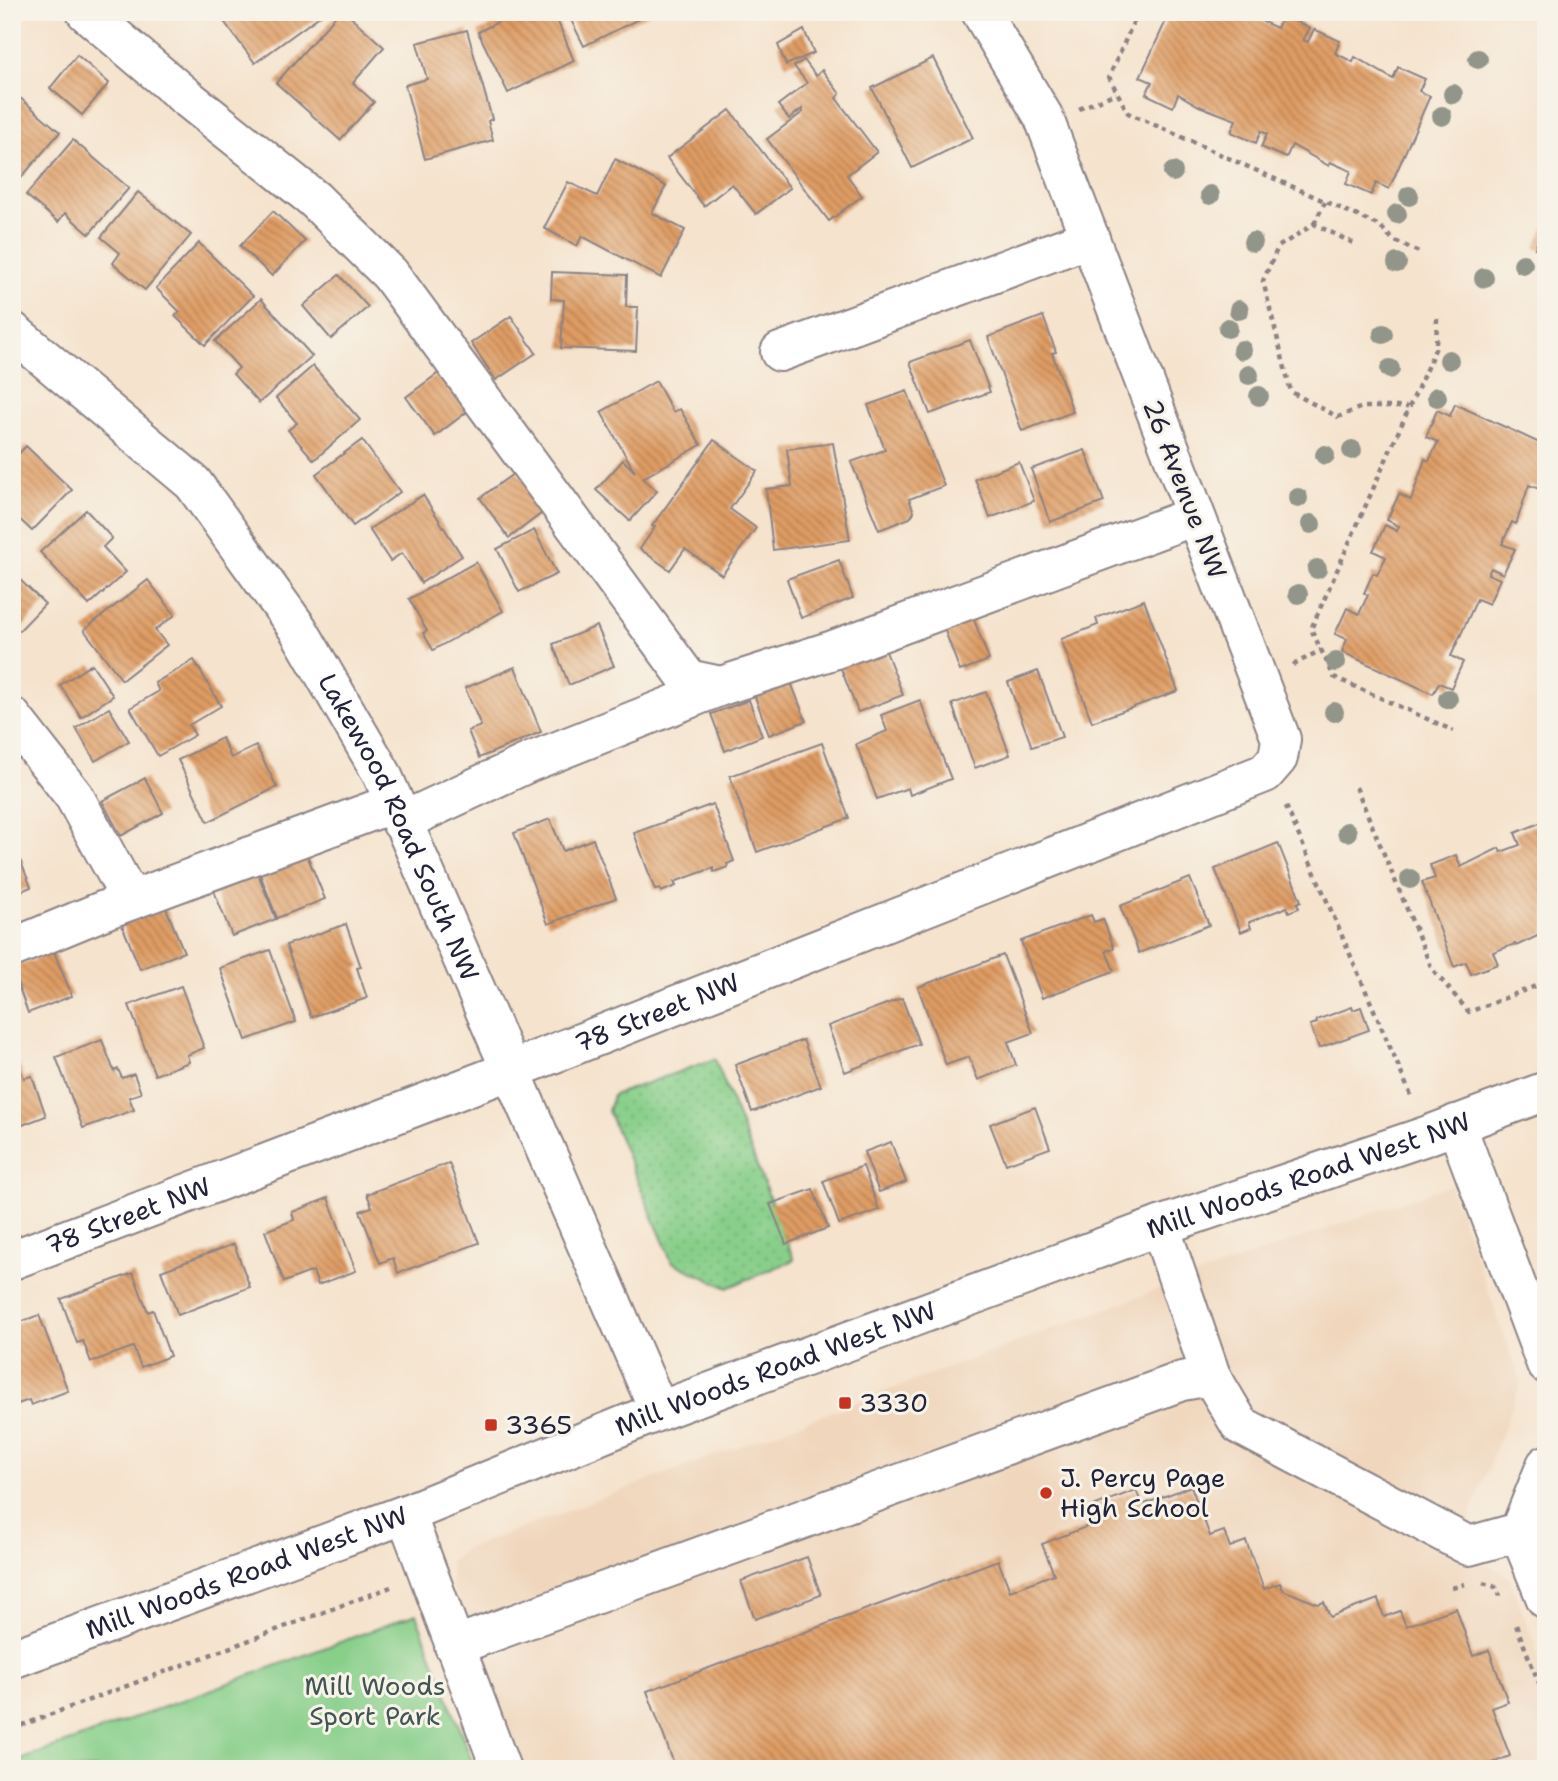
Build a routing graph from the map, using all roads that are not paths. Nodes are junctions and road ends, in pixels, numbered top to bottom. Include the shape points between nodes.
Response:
1 (86, 12) edge
2 (981, 12) edge
3 (1090, 238) junction
4 (12, 331) edge
5 (780, 352) dead end
6 (1195, 516) junction
7 (721, 686) junction
8 (12, 717) edge
9 (1281, 739) joint
10 (398, 813) junction
11 (131, 900) junction
12 (12, 947) edge
13 (509, 1071) junction
14 (1546, 1091) edge
15 (1456, 1124) junction
16 (1160, 1226) junction
17 (12, 1260) edge
18 (1546, 1364) edge
19 (1211, 1376) junction
20 (659, 1411) junction
21 (1546, 1465) edge
22 (406, 1514) junction
23 (1519, 1532) junction
24 (1546, 1599) edge
25 (454, 1646) junction
26 (12, 1659) edge
27 (501, 1769) edge

1 - 7 street via 314,199 390,274 688,679
2 - 3 street, 26 Avenue NW via 1043,116
3 - 5 street
3 - 6 street, 26 Avenue NW
4 - 10 street, Lakewood Road South NW via 192,483 298,629 382,774
6 - 7 street via 833,650
6 - 9 street, 26 Avenue NW
7 - 10 street
8 - 11 street via 74,796
9 - 13 street, 78 Street NW via 1278,758 1265,773
10 - 11 street
10 - 13 street, Lakewood Road South NW
11 - 12 street
13 - 17 street, 78 Street NW
13 - 20 street, Lakewood Road South NW
14 - 15 street, Mill Woods Road West NW
15 - 16 street, Mill Woods Road West NW
15 - 18 street
16 - 19 street
16 - 20 street, Mill Woods Road West NW
19 - 23 street via 1240,1425 1469,1546
19 - 25 street via 1182,1381
20 - 22 street, Mill Woods Road West NW
21 - 23 street
22 - 25 street
22 - 26 street, Mill Woods Road West NW
23 - 24 street
25 - 27 street

